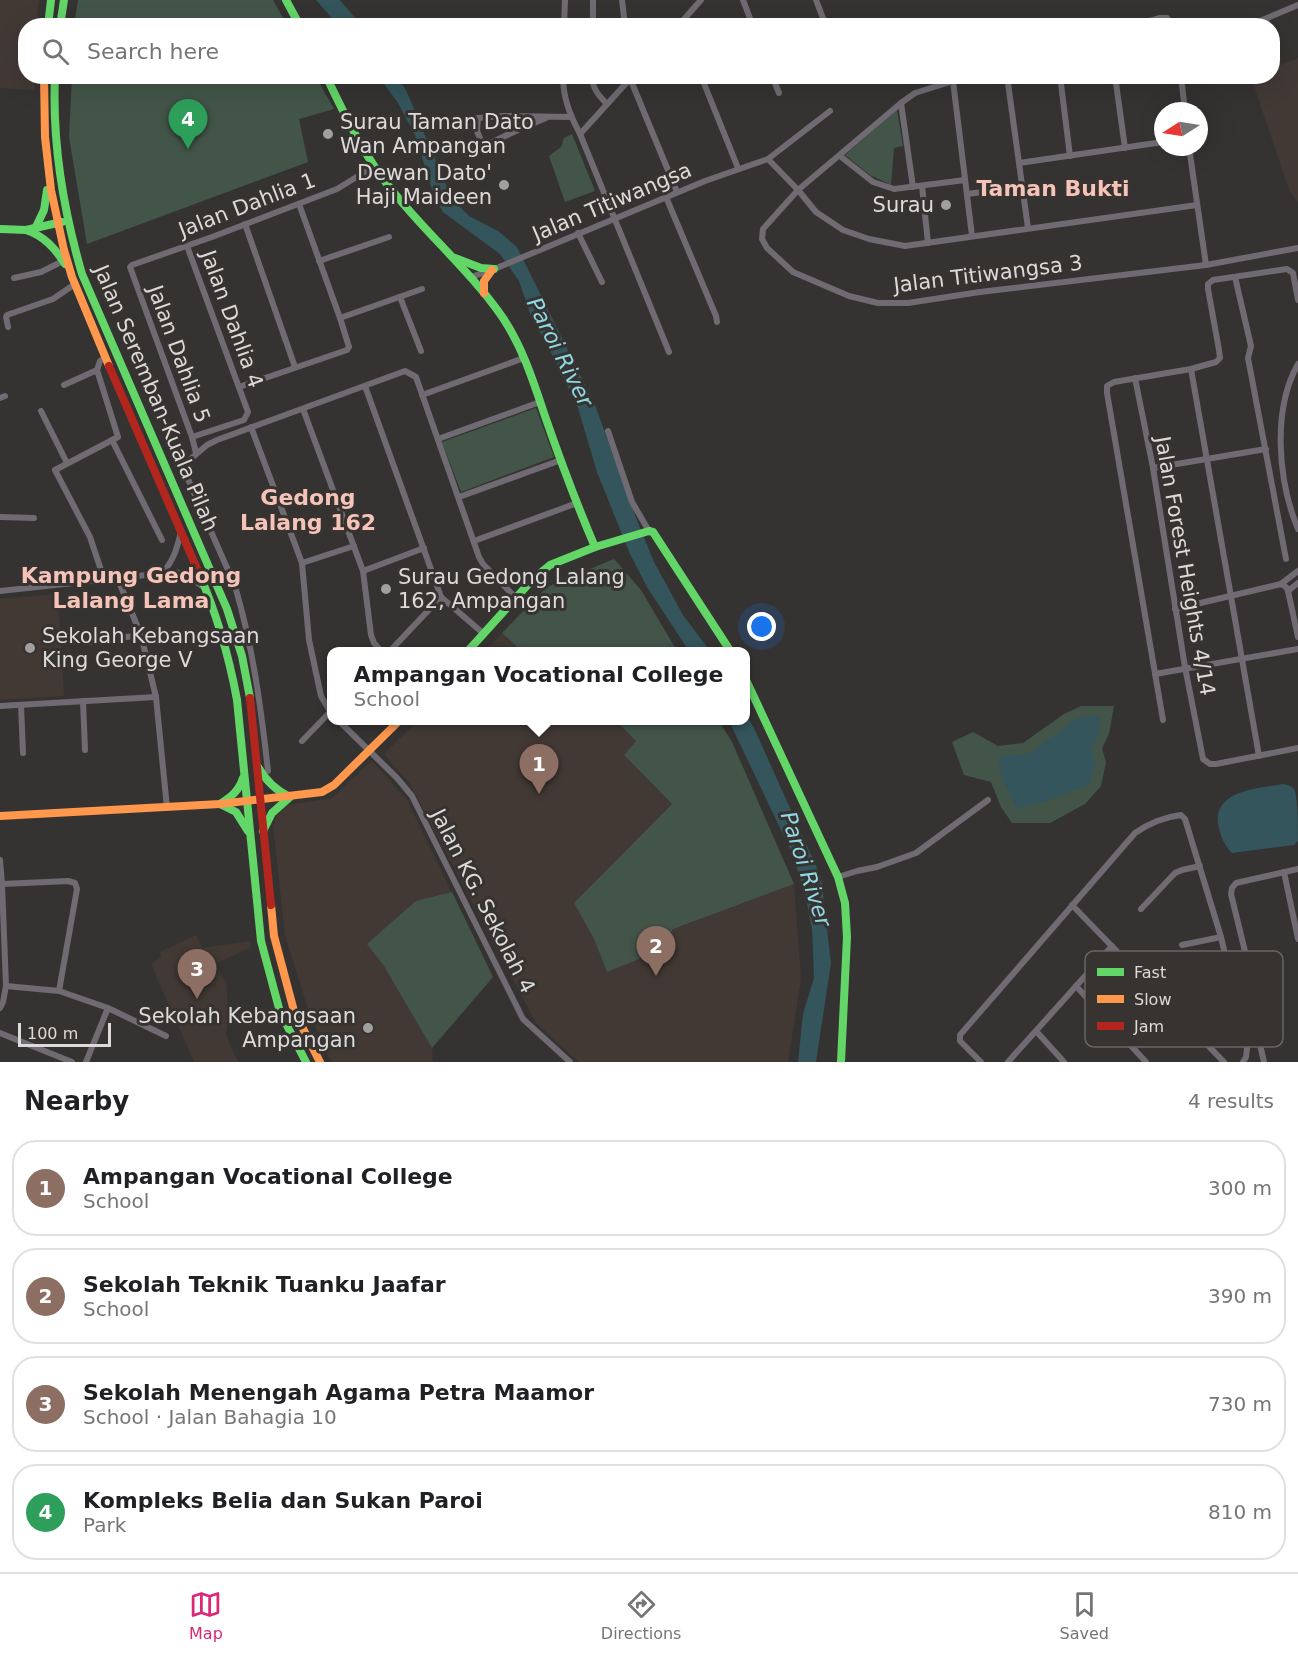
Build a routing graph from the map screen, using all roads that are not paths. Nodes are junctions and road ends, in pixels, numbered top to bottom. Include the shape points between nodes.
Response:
1 (51, 0) edge
2 (64, 0) edge
3 (286, 0) edge
4 (565, 0) edge
5 (593, 0) edge
6 (622, 0) edge
7 (701, 0) edge
8 (743, 0) edge
9 (816, 0) edge
10 (1298, 5) edge
11 (49, 18) edge
12 (61, 18) edge
13 (296, 18) edge
14 (564, 18) edge
15 (592, 18) edge
16 (623, 18) edge
17 (686, 18) edge
18 (750, 18) edge
19 (823, 18) edge
20 (1267, 18) edge
21 (44, 84) edge
22 (55, 84) edge
23 (330, 84) edge
24 (563, 84) edge
25 (593, 84) edge
26 (625, 84) edge
27 (633, 84) edge
28 (705, 84) edge
29 (775, 84) edge
30 (944, 84) edge
31 (953, 84) edge
32 (1008, 84) edge
33 (1061, 84) edge
34 (1116, 84) edge
35 (1182, 84) edge
36 (779, 93) dead end
37 (1184, 102) edge
38 (901, 103) junction
39 (607, 104) junction
40 (830, 111) dead end
41 (571, 117) junction
42 (478, 118) junction
43 (546, 118) junction
44 (457, 122) dead end
45 (580, 134) junction
46 (482, 143) junction
47 (1154, 143) edge
48 (46, 144) junction
49 (1125, 148) junction
50 (466, 153) dead end
51 (840, 156) junction
52 (1070, 156) junction
53 (1190, 156) edge
54 (768, 159) junction
55 (1019, 163) junction
56 (373, 167) junction
57 (738, 168) junction
58 (965, 180) junction
59 (922, 186) junction
60 (912, 187) junction
61 (1022, 187) junction
62 (798, 190) junction
63 (678, 192) junction
64 (967, 194) junction
65 (666, 197) junction
66 (299, 204) junction
67 (1197, 205) junction
68 (614, 218) junction
69 (68, 221) junction
70 (58, 223) junction
71 (245, 224) junction
72 (1028, 228) junction
73 (0, 229) edge
74 (30, 229) junction
75 (578, 233) junction
76 (972, 236) junction
77 (389, 237) dead end
78 (928, 243) junction
79 (187, 246) junction
80 (1298, 248) edge
81 (452, 256) junction
82 (63, 261) junction
83 (320, 261) junction
84 (1206, 265) junction
85 (130, 267) joint
86 (493, 269) junction
87 (471, 277) junction
88 (1235, 277) junction
89 (14, 278) dead end
90 (74, 281) junction
91 (602, 282) dead end
92 (422, 289) dead end
93 (484, 293) junction
94 (400, 297) junction
95 (92, 299) junction
96 (1298, 300) edge
97 (340, 318) junction
98 (717, 322) dead end
99 (8, 327) dead end
100 (95, 333) junction
101 (420, 351) dead end
102 (669, 352) dead end
103 (105, 357) junction
104 (524, 358) junction
105 (1298, 364) edge
106 (295, 367) junction
107 (1191, 369) junction
108 (97, 370) junction
109 (1136, 378) junction
110 (64, 385) dead end
111 (365, 386) junction
112 (239, 387) junction
113 (422, 395) junction
114 (540, 402) junction
115 (303, 408) junction
116 (41, 411) dead end
117 (251, 427) junction
118 (608, 431) dead end
119 (192, 437) junction
120 (115, 438) junction
121 (438, 439) junction
122 (1266, 449) junction
123 (196, 453) junction
124 (1208, 458) junction
125 (561, 460) junction
126 (67, 463) junction
127 (1153, 468) junction
128 (459, 497) junction
129 (577, 503) junction
130 (0, 517) edge
131 (34, 518) dead end
132 (1298, 529) edge
133 (181, 530) junction
134 (645, 532) junction
135 (162, 540) dead end
136 (474, 541) junction
137 (354, 546) junction
138 (595, 547) junction
139 (424, 548) junction
140 (1286, 559) dead end
141 (302, 564) junction
142 (363, 570) junction
143 (163, 572) junction
144 (1297, 572) edge
145 (117, 578) junction
146 (104, 579) junction
147 (1281, 584) junction
148 (1298, 584) edge
149 (0, 591) edge
150 (207, 591) junction
151 (1288, 591) junction
152 (1230, 596) junction
153 (441, 597) junction
154 (516, 598) junction
155 (240, 604) junction
156 (227, 609) junction
157 (1175, 609) junction
158 (484, 634) junction
159 (141, 635) junction
160 (1298, 637) edge
161 (90, 642) dead end
162 (378, 647) edge
163 (393, 647) edge
164 (471, 647) edge
165 (728, 647) edge
166 (1298, 649) edge
167 (1242, 659) junction
168 (1185, 667) junction
169 (1155, 674) junction
170 (750, 689) edge
171 (156, 697) junction
172 (83, 701) junction
173 (21, 705) junction
174 (0, 706) edge
175 (327, 706) edge
176 (327, 716) edge
177 (1163, 720) dead end
178 (343, 725) edge
179 (395, 725) edge
180 (302, 741) dead end
181 (1298, 748) edge
182 (85, 750) dead end
183 (370, 752) junction
184 (22, 753) dead end
185 (1259, 756) junction
186 (256, 764) junction
187 (268, 771) dead end
188 (244, 772) junction
189 (290, 796) junction
190 (260, 799) junction
191 (247, 800) junction
192 (988, 800) dead end
193 (220, 804) junction
194 (167, 807) junction
195 (0, 816) edge
196 (263, 831) junction
197 (251, 837) junction
198 (0, 860) edge
199 (1200, 866) junction
200 (1298, 869) edge
201 (1284, 872) junction
202 (838, 877) junction
203 (2, 884) junction
204 (1072, 905) junction
205 (1141, 909) dead end
206 (1221, 937) junction
207 (1298, 939) edge
208 (1182, 945) dead end
209 (1112, 946) junction
210 (1108, 951) edge
211 (1117, 951) edge
212 (1224, 951) edge
213 (1245, 951) edge
214 (1085, 976) edge
215 (6, 986) junction
216 (1076, 986) junction
217 (58, 991) junction
218 (1085, 996) edge
219 (0, 1008) edge
220 (108, 1008) junction
221 (1036, 1031) junction
222 (0, 1034) edge
223 (166, 1036) dead end
224 (1132, 1047) edge
225 (1210, 1047) edge
226 (1247, 1047) edge
227 (1261, 1047) edge
228 (72, 1062) edge
229 (86, 1062) edge
230 (306, 1062) edge
231 (320, 1062) edge
232 (570, 1062) edge
233 (842, 1062) edge
234 (981, 1062) edge
235 (1008, 1062) edge
236 (1065, 1062) edge
237 (1146, 1062) edge
238 (1224, 1062) edge
239 (1243, 1062) edge
240 (1264, 1062) edge

1 - 11 main road
2 - 12 main road
3 - 13 main road
4 - 14 street
5 - 15 street
6 - 16 street
7 - 17 street
8 - 18 street
9 - 19 street
10 - 20 street
21 - 48 main road, Jalan Seremban-Kuala Pilah
22 - 69 main road, Jalan Seremban-Kuala Pilah via 56,155
23 - 56 main road
24 - 41 street
25 - 39 street
26 - 39 street
27 - 63 street
28 - 57 street
29 - 36 street
30 - 38 street via 915,93
31 - 58 street
32 - 55 street
33 - 52 street
34 - 49 street
35 - 37 street
38 - 51 street
38 - 60 street
39 - 45 street
40 - 54 street
41 - 43 street
41 - 45 street
42 - 43 street
42 - 44 street
42 - 46 street via 477,131
43 - 46 street via 488,144
45 - 68 street
46 - 50 street
47 - 49 street
48 - 70 main road, Jalan Seremban-Kuala Pilah
48 - 74 main road via 46,204 43,215
49 - 52 street
51 - 60 street via 873,182 894,189
51 - 62 street
52 - 55 street
53 - 67 street
54 - 57 street, Jalan Titiwangsa
54 - 62 street
55 - 61 street
56 - 66 street, Jalan Dahlia 1 via 337,189
56 - 81 main road
57 - 63 street, Jalan Titiwangsa
58 - 59 street
58 - 64 street
59 - 60 street
59 - 78 street
61 - 64 street
61 - 72 street
62 - 78 street via 816,212 843,230 905,246
62 - 84 street, Jalan Titiwangsa 3 via 763,229 762,239 767,248 793,272 849,296 878,303 908,303
63 - 65 street, Jalan Titiwangsa
64 - 76 street
65 - 68 street, Jalan Titiwangsa
65 - 98 street
66 - 71 street, Jalan Dahlia 1
66 - 83 street
67 - 72 street
67 - 84 street
68 - 75 street, Jalan Titiwangsa
68 - 102 street
69 - 70 main road
69 - 95 main road, Jalan Seremban-Kuala Pilah
70 - 74 main road
70 - 90 main road, Jalan Seremban-Kuala Pilah
71 - 79 street, Jalan Dahlia 1
71 - 106 street
72 - 76 street
73 - 74 main road
74 - 82 main road via 52,244
75 - 86 street, Jalan Titiwangsa
75 - 91 street
76 - 78 street
77 - 83 street
79 - 85 street, Jalan Dahlia 1
79 - 112 street, Jalan Dahlia 4
80 - 84 street, Jalan Titiwangsa 3
81 - 86 main road
81 - 87 main road
82 - 89 street via 41,272
82 - 90 main road
83 - 97 street
85 - 119 street, Jalan Dahlia 5
86 - 87 street, Jalan Titiwangsa
86 - 93 main road via 484,281
87 - 93 main road
88 - 96 street via 1287,269 1293,273
88 - 107 street via 1208,284 1220,358
88 - 122 street via 1251,346 1248,358
90 - 99 street via 53,299 7,315
90 - 100 main road, Jalan Seremban-Kuala Pilah
92 - 94 street
93 - 104 main road
94 - 97 street
94 - 101 street
95 - 100 main road via 88,302 97,325
95 - 156 main road, Jalan Seremban-Kuala Pilah
97 - 106 street via 347,350
100 - 103 main road, Jalan Seremban-Kuala Pilah
103 - 108 street
103 - 133 main road, Jalan Seremban-Kuala Pilah
104 - 113 street
104 - 114 main road
105 - 132 street via 1286,395 1281,439 1285,488
106 - 112 street
107 - 109 street
107 - 124 street
108 - 110 street
108 - 120 street
109 - 127 street, Jalan Forest Heights 4/14
109 - 169 street via 1114,382 1107,386 1107,393
111 - 113 street via 405,371 416,377
111 - 115 street
111 - 139 street
112 - 119 street, Jalan Dahlia 4 via 248,412 244,420
113 - 121 street
114 - 121 street
114 - 125 main road
115 - 117 street
115 - 137 street
116 - 126 street
117 - 123 street
117 - 141 street
118 - 134 street
119 - 123 street, Jalan Dahlia 5
120 - 126 street
120 - 135 street
121 - 128 street
122 - 124 street
122 - 140 street
123 - 155 street via 184,470
124 - 127 street
124 - 152 street
125 - 128 street
125 - 129 main road
126 - 146 street via 55,470 90,537
127 - 157 street, Jalan Forest Heights 4/14
128 - 136 street
129 - 136 street
129 - 138 main road
130 - 131 street
133 - 143 street via 177,550
133 - 150 main road, Jalan Seremban-Kuala Pilah
134 - 138 main road
134 - 165 main road via 653,532
136 - 154 street via 483,564
137 - 141 street
137 - 142 street
138 - 154 main road via 550,565
139 - 142 street
139 - 153 street
141 - 175 street via 309,640 321,696
142 - 162 street via 371,635
143 - 145 street
143 - 150 street via 186,574
144 - 147 street
145 - 146 street
145 - 159 street
146 - 149 street
147 - 151 street
147 - 152 street
148 - 151 street
150 - 188 main road, Jalan Seremban-Kuala Pilah via 230,663
151 - 160 street
152 - 157 street
152 - 167 street
153 - 158 street
153 - 163 street
154 - 158 main road
155 - 156 street
155 - 187 street via 260,697
156 - 186 main road, Jalan Seremban-Kuala Pilah via 242,656
157 - 168 street, Jalan Forest Heights 4/14
158 - 164 main road
159 - 161 street
159 - 171 street
166 - 167 street
167 - 168 street
167 - 185 street
168 - 169 street
168 - 185 street, Jalan Forest Heights 4/14 via 1203,759 1216,764
169 - 177 street
170 - 202 main road
171 - 172 street
171 - 194 street
172 - 173 street
172 - 182 street
173 - 174 street
173 - 184 street
176 - 180 street
178 - 183 street, Jalan KG. Sekolah 4
179 - 183 main road
181 - 185 street
183 - 189 main road via 322,792
183 - 232 street, Jalan KG. Sekolah 4 via 412,796 523,1019
186 - 189 main road via 268,784
186 - 190 main road, Jalan Seremban-Kuala Pilah
188 - 191 main road, Jalan Seremban-Kuala Pilah
188 - 193 main road via 241,787
189 - 190 main road
189 - 196 main road via 272,813
190 - 191 main road
190 - 196 main road, Jalan Seremban-Kuala Pilah
191 - 193 main road
191 - 197 main road, Jalan Seremban-Kuala Pilah
192 - 202 street via 916,853
193 - 194 main road
193 - 197 main road via 236,812
194 - 195 main road
196 - 231 main road, Jalan Seremban-Kuala Pilah via 274,936 294,1011
197 - 230 main road, Jalan Seremban-Kuala Pilah via 261,940 280,1012
198 - 203 street
199 - 204 street via 1185,819 1173,816 1135,833
199 - 205 street via 1175,873
199 - 206 street
200 - 201 street
201 - 207 street
201 - 213 street via 1232,888
202 - 233 main road via 847,937
203 - 215 street
203 - 217 street via 75,883
204 - 209 street
204 - 234 street via 960,1035 960,1041
206 - 208 street
206 - 212 street
209 - 210 street
209 - 211 street
214 - 216 street
215 - 217 street
215 - 219 street
216 - 218 street
216 - 221 street
217 - 220 street
220 - 223 street
220 - 229 street
221 - 235 street
221 - 236 street
222 - 228 street
224 - 237 street
225 - 238 street
226 - 239 street
227 - 240 street

